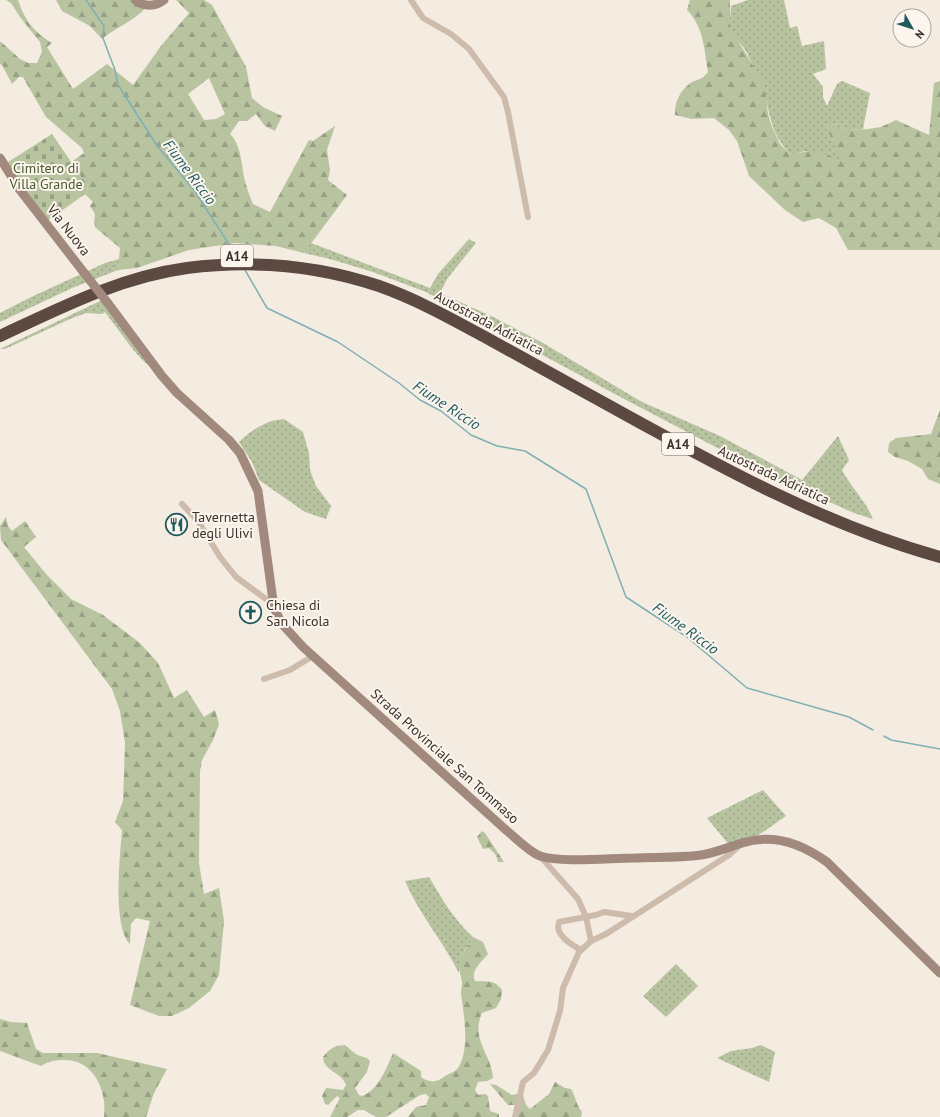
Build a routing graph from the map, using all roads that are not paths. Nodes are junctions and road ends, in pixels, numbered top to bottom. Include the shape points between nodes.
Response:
1 (135, 0) edge
2 (164, 0) edge
3 (411, 0) edge
4 (1, 163) edge
5 (528, 217) dead end
6 (146, 273) junction
7 (107, 302) joint
8 (0, 328) edge
9 (0, 336) edge
10 (182, 504) dead end
11 (937, 552) edge
12 (274, 605) junction
13 (313, 656) junction
14 (264, 679) dead end
15 (742, 843) junction
16 (539, 856) junction
17 (632, 916) junction
18 (586, 917) junction
19 (591, 941) junction
20 (581, 950) junction
21 (940, 973) edge
22 (515, 1117) edge

1 - 2 street via 148,6
3 - 5 street via 424,18 451,34 469,49 504,97
4 - 7 street, Via Nuova, bridge
6 - 8 highway, Autostrada Adriatica / A14 via 125,274 87,288
6 - 9 highway, Autostrada Adriatica / A14 via 89,295
6 - 11 highway, Autostrada Adriatica / A14 via 241,264 328,269 420,299 758,486 852,527
7 - 12 street, Strada Provinciale San Tommaso via 162,376 240,453 258,491
10 - 12 street via 198,521 220,557 236,577
12 - 13 street, Strada Provinciale San Tommaso via 282,624
13 - 14 street via 290,670
13 - 16 street, Strada Provinciale San Tommaso via 506,830
15 - 16 street via 701,855 590,859
15 - 17 street via 711,866
15 - 21 street via 760,839 780,840 799,845 815,854 827,862
16 - 18 street via 571,888
17 - 18 street via 604,912
17 - 19 street
18 - 19 street
18 - 20 street via 558,924 561,936
19 - 20 street
20 - 22 street via 563,988 560,1011 548,1050 534,1073 523,1082

